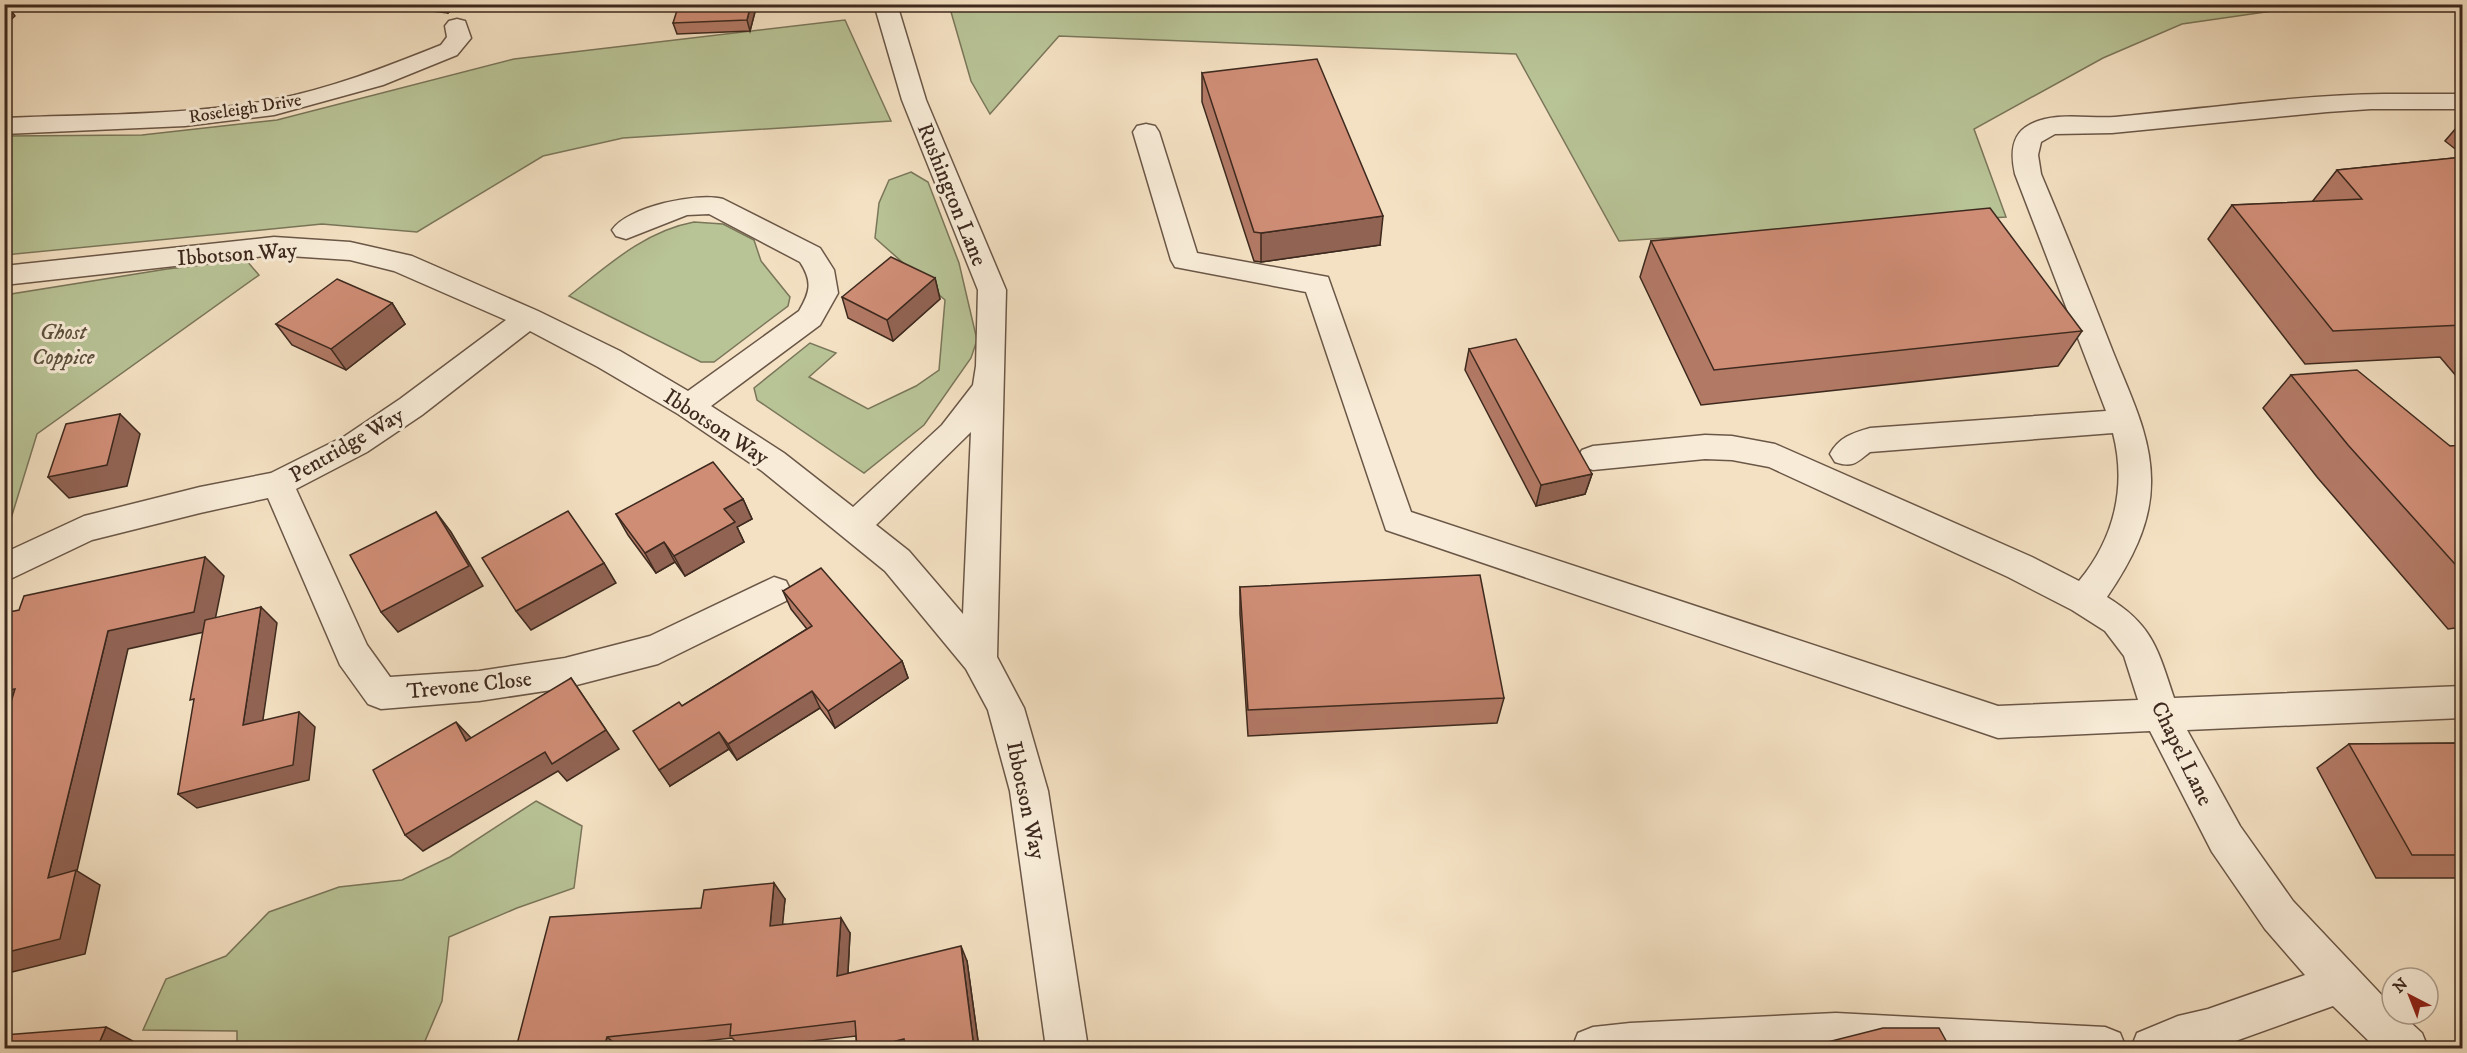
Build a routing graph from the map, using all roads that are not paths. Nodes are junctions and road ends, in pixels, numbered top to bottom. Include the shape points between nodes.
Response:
1 (885, 4) edge
2 (457, 26) dead end
3 (2463, 102) edge
4 (4, 126) edge
5 (1146, 132) dead end
6 (626, 230) dead end
7 (4, 276) edge
8 (528, 318) junction
9 (988, 388) junction
10 (689, 406) junction
11 (2125, 422) junction
12 (1846, 454) dead end
13 (1593, 458) dead end
14 (278, 484) junction
15 (855, 525) junction
16 (4, 569) edge
17 (774, 591) dead end
18 (2084, 600) junction
19 (979, 658) junction
20 (2463, 702) edge
21 (2161, 716) junction
22 (2340, 982) junction
23 (2172, 1045) edge
24 (1066, 1048) edge
25 (1593, 1048) edge
26 (2105, 1048) edge
27 (2407, 1048) edge

1 - 9 street, Rushington Lane via 914,100 992,290
2 - 4 street, Roseleigh Drive via 459,38 449,50 374,80 274,107 185,118
3 - 11 street via 2358,102 2055,127 2041,129 2030,137 2025,147 2028,174
5 - 21 street via 1185,260 1318,284 1398,521 1998,722
6 - 10 street via 685,206 713,205 810,255 820,270 824,293 810,318
7 - 8 street, Ibbotson Way via 274,246 350,251 402,263
8 - 10 street, Ibbotson Way via 609,358
8 - 14 street, Pentridge Way via 356,444
9 - 15 street via 953,433
9 - 19 street, Rushington Lane
10 - 15 street, Ibbotson Way via 773,462
11 - 12 street via 1870,440 1858,443
11 - 18 street via 2134,453 2130,517 2103,577
13 - 18 street, Chapel Lane via 1704,447 1775,456
14 - 16 street, Pentridge Way via 84,529
14 - 17 street, Trevone Close via 353,654 381,693 479,686 565,673 658,649
15 - 19 street, Ibbotson Way via 897,561
18 - 21 street, Chapel Lane via 2117,621 2140,648
19 - 24 street, Ibbotson Way via 1006,708 1029,791
20 - 21 street
21 - 22 street, Chapel Lane via 2226,839 2279,915
22 - 23 street
22 - 27 street, Chapel Lane
25 - 26 street via 1836,1034

